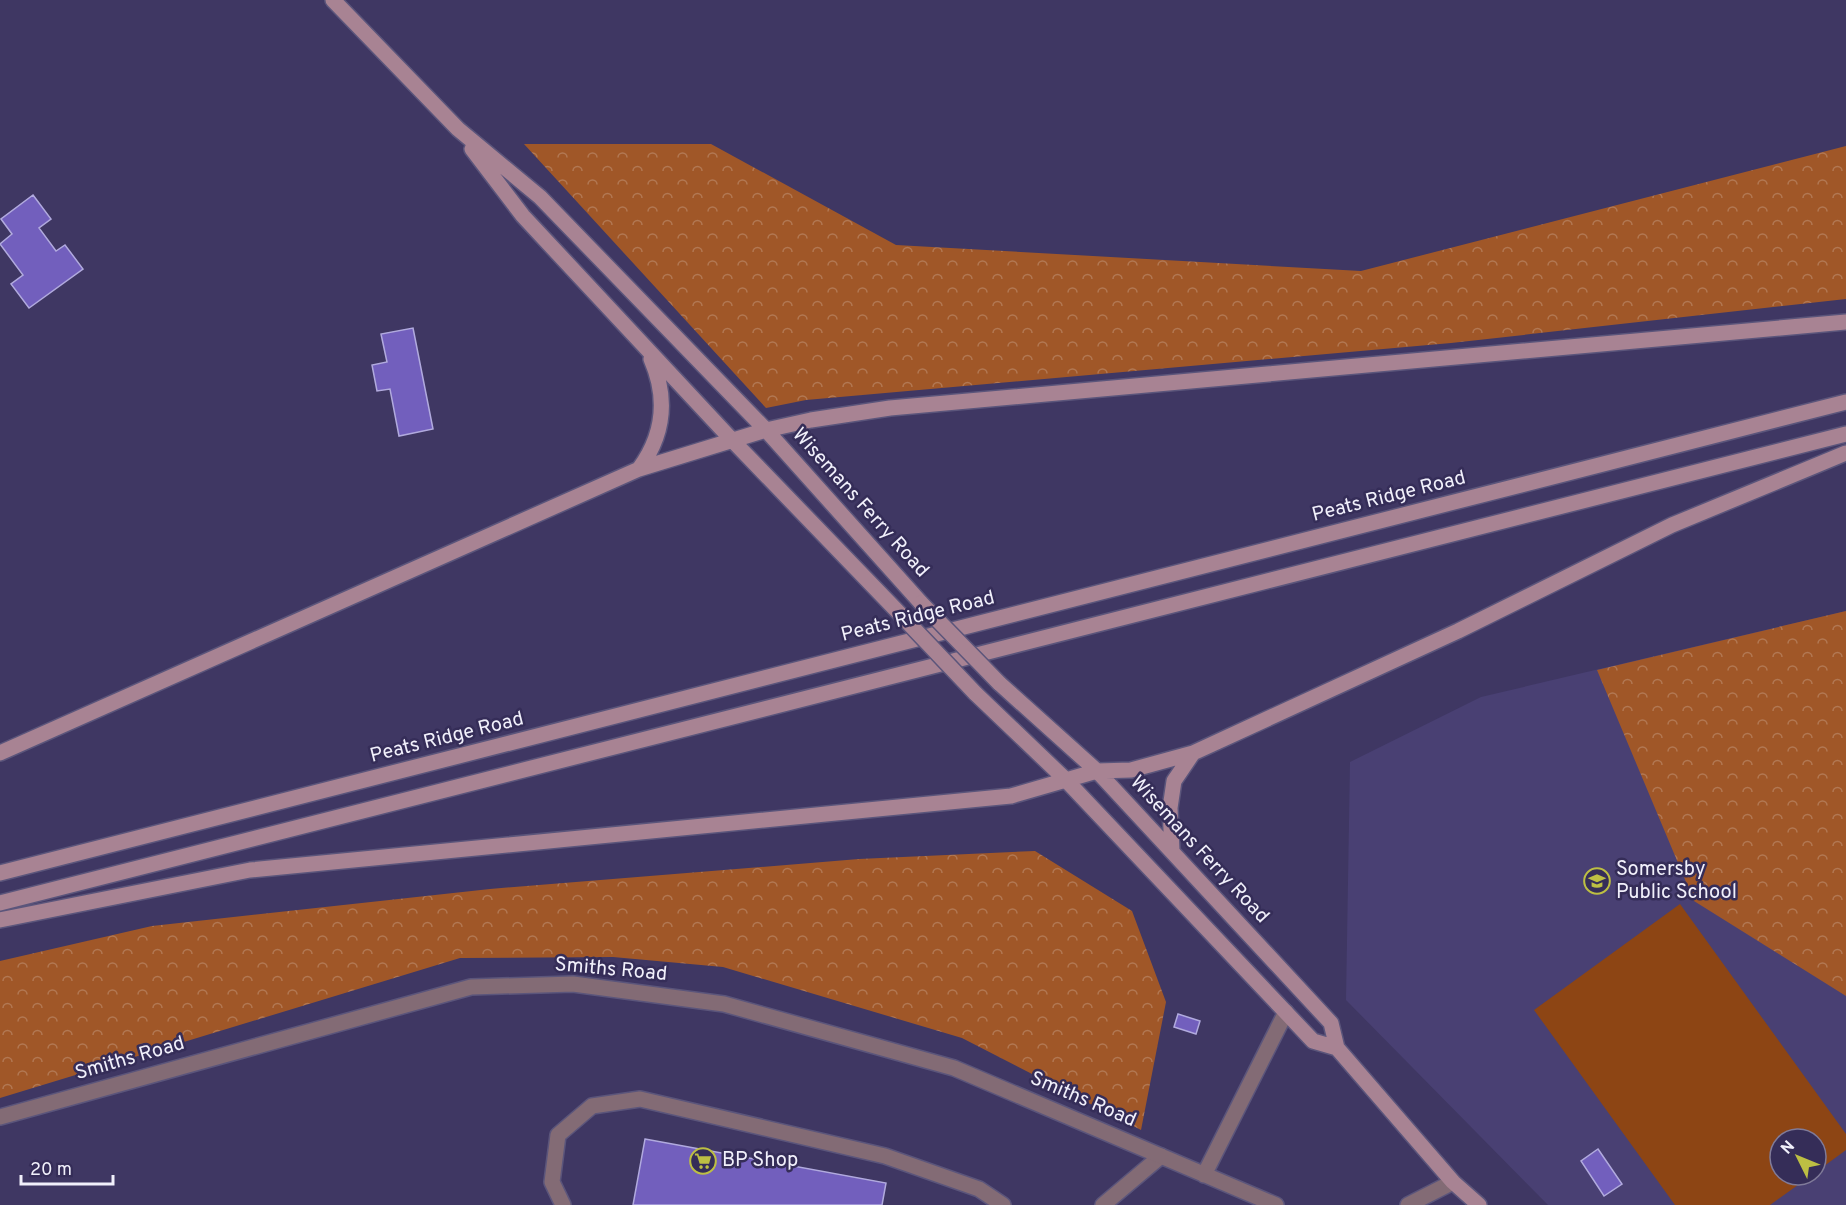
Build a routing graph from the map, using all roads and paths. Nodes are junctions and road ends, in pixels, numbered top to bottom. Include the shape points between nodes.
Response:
1 (333, 0) edge
2 (458, 129) junction
3 (1846, 322) edge
4 (646, 349) junction
5 (1846, 402) edge
6 (766, 430) junction
7 (1846, 434) edge
8 (732, 440) junction
9 (1846, 453) edge
10 (639, 469) junction
11 (0, 753) edge
12 (1193, 753) junction
13 (1097, 771) junction
14 (1065, 779) junction
15 (1172, 851) junction
16 (0, 873) edge
17 (0, 903) edge
18 (0, 920) edge
19 (1286, 1012) junction
20 (1337, 1048) junction
21 (0, 1117) edge
22 (1161, 1156) junction
23 (1204, 1174) junction
24 (1453, 1182) junction
25 (563, 1205) edge
26 (1003, 1205) edge
27 (1102, 1205) edge
28 (1276, 1205) edge
29 (1407, 1205) edge
30 (1479, 1205) edge

1 - 2 main road, Wisemans Ferry Road
2 - 4 main road, Wisemans Ferry Road via 523,216
2 - 6 main road, Wisemans Ferry Road via 540,197
3 - 6 main road via 890,408
4 - 8 main road, Wisemans Ferry Road
4 - 10 main road via 663,402 657,437
5 - 16 main road, Peats Ridge Road
6 - 8 main road
6 - 13 main road, Wisemans Ferry Road, bridge via 921,603 999,683
7 - 17 main road
8 - 10 main road
8 - 14 main road, Wisemans Ferry Road, bridge via 975,693
9 - 12 main road via 1672,525 1458,631
10 - 11 main road
12 - 13 main road via 1131,770
12 - 15 main road via 1174,781 1170,808
13 - 14 main road
13 - 15 main road, Wisemans Ferry Road
14 - 18 main road via 1011,796 250,870
14 - 19 main road, Wisemans Ferry Road
15 - 20 main road, Wisemans Ferry Road via 1331,1023
19 - 20 main road, Wisemans Ferry Road via 1313,1041
19 - 23 street
20 - 24 main road, Wisemans Ferry Road
21 - 22 street, Smiths Road via 471,987 573,984 724,1004 954,1068
22 - 23 street, Smiths Road
22 - 27 street
23 - 28 street, Smiths Road
24 - 29 street
24 - 30 main road, Wisemans Ferry Road
25 - 26 street via 552,1182 558,1135 592,1106 640,1099 885,1156 979,1189

